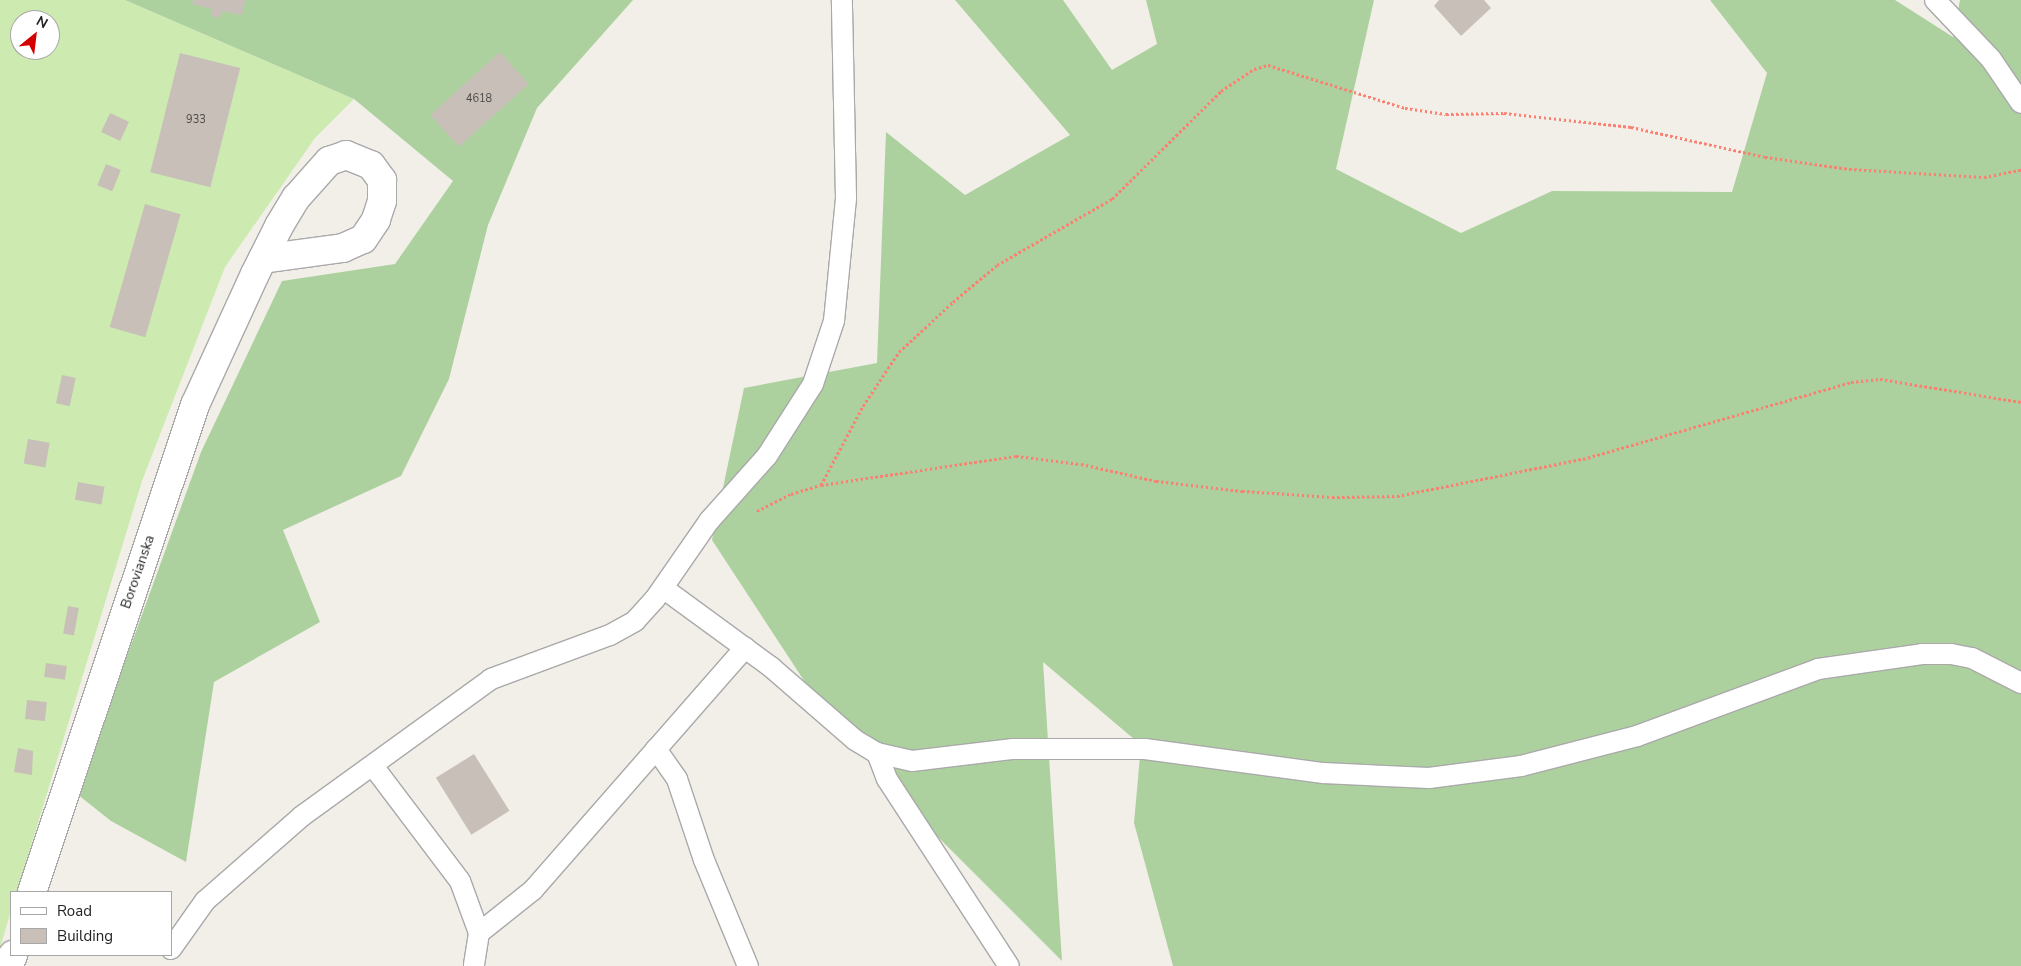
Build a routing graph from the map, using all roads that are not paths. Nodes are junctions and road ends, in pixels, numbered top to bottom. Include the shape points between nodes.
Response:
1 (842, 0) edge
2 (1935, 0) edge
3 (2021, 103) edge
4 (263, 259) junction
5 (663, 588) junction
6 (745, 648) junction
7 (2021, 683) edge
8 (656, 749) junction
9 (877, 753) junction
10 (373, 766) junction
11 (32, 891) edge
12 (479, 933) junction
13 (172, 949) edge
14 (474, 966) edge
15 (748, 966) edge
16 (1009, 966) edge

1 - 5 lane via 846,198 840,281 824,361 767,456 709,521
2 - 3 lane via 1991,59
4 - 4 street, Borovianska via 296,198 329,161 346,155 372,165 382,180 382,201 376,220 363,238 343,248
4 - 11 street, Borovianska via 195,406
5 - 6 lane
5 - 10 lane via 635,621 610,635 491,679
6 - 8 lane
6 - 9 lane via 855,740
7 - 9 lane via 1972,658 1951,654 1922,654 1818,669 1637,736 1521,766 1429,778 1323,773 1175,750 1013,749 912,761
8 - 12 lane via 533,890
8 - 15 lane via 677,779 704,860
9 - 16 lane via 887,779
10 - 12 lane via 460,881
10 - 13 lane via 302,816 205,901
12 - 14 lane

